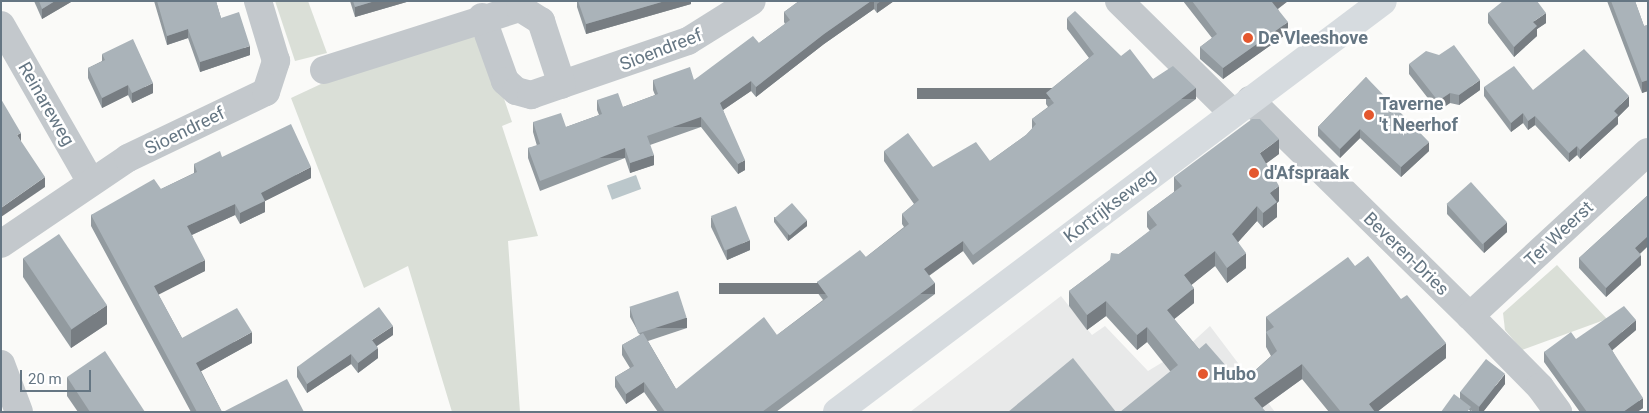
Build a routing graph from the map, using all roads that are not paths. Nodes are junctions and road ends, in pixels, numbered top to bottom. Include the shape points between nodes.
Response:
1 (258, 1) edge
2 (752, 1) edge
3 (1119, 1) edge
4 (1383, 1) edge
5 (482, 18) junction
6 (1, 25) edge
7 (324, 70) dead end
8 (562, 85) junction
9 (1241, 107) junction
10 (1648, 152) edge
11 (91, 182) junction
12 (1, 244) edge
13 (1470, 316) junction
14 (1, 364) edge
15 (19, 412) edge
16 (837, 412) edge
17 (1558, 412) edge

1 - 11 street, Sioendreef via 274,54 274,76 266,92 128,158
2 - 8 street, Sioendreef via 688,41
3 - 9 street, Beveren-Dries
4 - 9 main road, Kortrijkseweg
5 - 7 street
5 - 8 street, Sioendreef via 502,76 511,88 531,94
5 - 8 street via 510,9 534,14 543,26
6 - 11 street, Reinareweg
9 - 13 street, Beveren-Dries
9 - 16 main road, Kortrijkseweg
10 - 13 street, Ter Weerst
11 - 12 street, Sioendreef
13 - 17 street, Beveren-Dries via 1540,387
14 - 15 street

